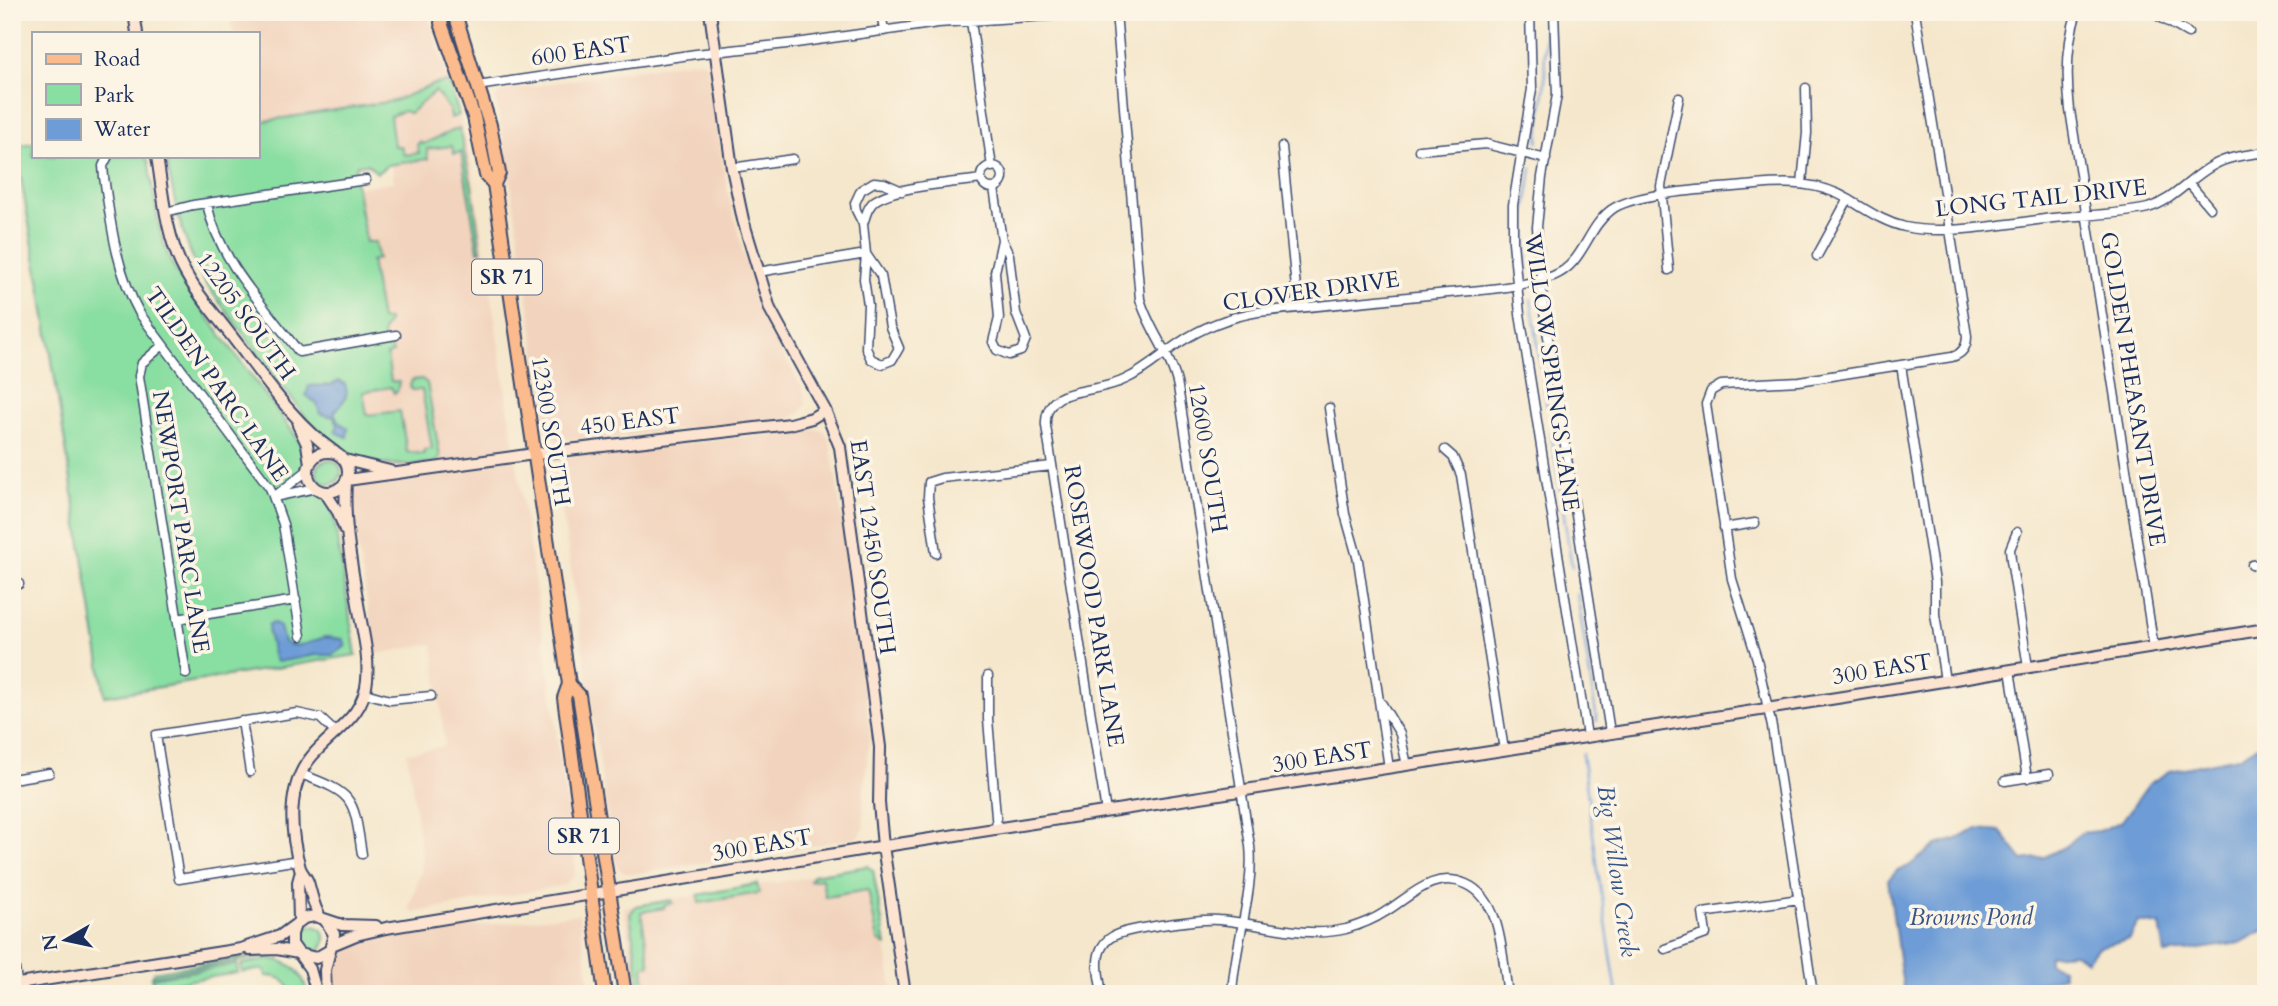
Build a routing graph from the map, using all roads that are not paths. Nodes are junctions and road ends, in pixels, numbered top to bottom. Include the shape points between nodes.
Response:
1 (134, 12) edge
2 (447, 12) edge
3 (710, 12) edge
4 (881, 12) edge
5 (1109, 12) edge
6 (1116, 12) edge
7 (1530, 12) edge
8 (1554, 12) edge
9 (1916, 12) edge
10 (2077, 12) edge
11 (2151, 12) edge
12 (971, 21) junction
13 (884, 31) junction
14 (137, 32) edge
15 (2188, 33) dead end
16 (716, 52) junction
17 (477, 86) junction
18 (1806, 88) dead end
19 (1679, 98) dead end
20 (1282, 148) dead end
21 (1419, 150) dead end
22 (1523, 152) junction
23 (2266, 152) edge
24 (107, 158) edge
25 (157, 158) edge
26 (793, 159) dead end
27 (1546, 159) junction
28 (992, 167) junction
29 (732, 168) junction
30 (981, 179) junction
31 (366, 180) dead end
32 (2189, 183) junction
33 (494, 184) junction
34 (1802, 184) junction
35 (995, 188) junction
36 (902, 191) junction
37 (1662, 195) junction
38 (1848, 199) junction
39 (208, 204) junction
40 (2210, 208) dead end
41 (166, 212) junction
42 (2086, 215) junction
43 (863, 224) junction
44 (1950, 229) junction
45 (1002, 240) junction
46 (866, 254) junction
47 (1817, 256) dead end
48 (1669, 270) dead end
49 (758, 272) junction
50 (1540, 280) junction
51 (1517, 285) junction
52 (1298, 308) junction
53 (396, 335) dead end
54 (163, 345) junction
55 (1165, 354) junction
56 (1901, 365) junction
57 (1050, 407) joint
58 (1329, 408) dead end
59 (825, 410) junction
60 (293, 416) junction
61 (1445, 450) dead end
62 (534, 454) junction
63 (340, 456) junction
64 (1052, 466) junction
65 (309, 467) junction
66 (396, 472) junction
67 (346, 482) junction
68 (321, 490) junction
69 (274, 497) junction
70 (1755, 523) dead end
71 (1724, 528) junction
72 (2017, 532) dead end
73 (348, 536) junction
74 (936, 553) dead end
75 (2266, 564) edge
76 (2252, 565) dead end
77 (296, 600) junction
78 (177, 619) junction
79 (2266, 629) edge
80 (301, 636) dead end
81 (2154, 648) junction
82 (2028, 667) junction
83 (2010, 670) junction
84 (186, 674) dead end
85 (988, 676) dead end
86 (1944, 681) junction
87 (569, 684) junction
88 (365, 693) junction
89 (431, 696) dead end
90 (1381, 701) junction
91 (1767, 708) junction
92 (242, 721) junction
93 (1610, 732) junction
94 (336, 733) junction
95 (1587, 736) junction
96 (1504, 750) junction
97 (1406, 765) junction
98 (1389, 768) junction
99 (250, 772) dead end
100 (49, 773) dead end
101 (301, 774) junction
102 (2049, 774) dead end
103 (2026, 778) junction
104 (12, 779) edge
105 (2005, 781) dead end
106 (1242, 790) junction
107 (1106, 812) junction
108 (997, 829) junction
109 (883, 846) junction
110 (362, 855) dead end
111 (300, 866) junction
112 (610, 892) junction
113 (592, 895) junction
114 (1799, 898) junction
115 (323, 918) junction
116 (297, 923) junction
117 (1241, 923) junction
118 (386, 928) junction
119 (331, 947) junction
120 (241, 948) junction
121 (1665, 949) dead end
122 (12, 950) edge
123 (299, 953) junction
124 (16, 988) edge
125 (317, 994) edge
126 (327, 994) edge
127 (605, 994) edge
128 (625, 994) edge
129 (905, 994) edge
130 (1102, 994) edge
131 (1231, 994) edge
132 (1508, 994) edge
133 (1814, 994) edge

1 - 14 street
2 - 17 main road, 12300 SOUTH / SR 71 via 456,17
2 - 33 main road, 12300 SOUTH / SR 71 via 441,23 474,117 486,175
3 - 16 street, EAST 12450 SOUTH
4 - 13 street
5 - 12 street, 600 EAST
6 - 55 street, 12600 SOUTH via 1138,288
7 - 22 street, WILLOW SPRINGS LANE via 1532,89
8 - 27 street, WILLOW SPRINGS LANE via 1556,95
9 - 44 street
10 - 42 street, GOLDEN PHEASANT DRIVE via 2069,45 2067,88
11 - 15 street
12 - 13 street, 600 EAST
12 - 28 street
13 - 16 street, 600 EAST
16 - 17 street, 600 EAST
16 - 29 street, EAST 12450 SOUTH
17 - 33 main road, 12300 SOUTH / SR 71 via 491,125 499,173
18 - 34 street
19 - 37 street
20 - 52 street
21 - 22 street via 1480,144
22 - 27 street
22 - 51 street, WILLOW SPRINGS LANE via 1513,205
23 - 32 street, LONG TAIL DRIVE via 2222,161
24 - 54 street, TILDEN PARC LANE via 104,177 125,285
25 - 41 street, 12205 SOUTH
26 - 29 street
27 - 50 street, WILLOW SPRINGS LANE via 1537,218
28 - 30 street via 985,169
28 - 35 street via 1002,176
29 - 49 street, EAST 12450 SOUTH
30 - 35 street
30 - 36 street
31 - 39 street
32 - 40 street
32 - 42 street, LONG TAIL DRIVE via 2157,205
33 - 62 main road, 12300 SOUTH / SR 71
34 - 37 street, LONG TAIL DRIVE
34 - 38 street, LONG TAIL DRIVE
35 - 45 street
36 - 43 street via 874,201
36 - 43 street via 879,182 864,187 855,203
37 - 48 street
37 - 50 street, LONG TAIL DRIVE via 1630,200 1610,210 1570,266
38 - 44 street, LONG TAIL DRIVE via 1895,224
38 - 47 street
39 - 41 street
39 - 53 street via 228,258 299,352
41 - 60 street, 12205 SOUTH via 178,258 197,291
42 - 44 street, LONG TAIL DRIVE
42 - 81 street, GOLDEN PHEASANT DRIVE
43 - 46 street
44 - 56 street via 1965,347 1952,358
45 - 45 street via 1009,254 1016,313 1026,339 1021,351 1009,355 997,350 993,342 999,318 995,272
46 - 46 street via 881,276 890,327 899,348 892,360 881,364 871,359 866,348
46 - 49 street
49 - 59 street, EAST 12450 SOUTH via 770,309
50 - 51 street, LONG TAIL DRIVE
50 - 93 street, WILLOW SPRINGS LANE
51 - 52 street, CLOVER DRIVE
51 - 95 street, WILLOW SPRINGS LANE
52 - 55 street, CLOVER DRIVE via 1218,321
54 - 69 street, TILDEN PARC LANE
54 - 78 street, NEWPORT PARC LANE via 142,363 139,376
55 - 57 street, CLOVER DRIVE via 1125,380 1066,395
55 - 106 street, 12600 SOUTH via 1178,387
56 - 71 street via 1799,382 1713,388 1706,409
56 - 86 street via 1935,582
57 - 64 street, ROSEWOOD PARK LANE via 1046,419
58 - 90 street
59 - 62 street, 450 EAST via 790,424
59 - 109 street, EAST 12450 SOUTH via 840,447 880,747
60 - 63 street, 12205 SOUTH
60 - 65 street, 12205 SOUTH via 307,443
61 - 96 street via 1461,475
62 - 66 street, 450 EAST
62 - 87 main road, 12300 SOUTH / SR 71
63 - 65 street via 322,452
63 - 66 street, 450 EAST
63 - 67 street via 349,469
64 - 74 street via 929,482
64 - 107 street, ROSEWOOD PARK LANE
65 - 68 street via 310,481
65 - 69 street
66 - 67 street, 450 EAST
67 - 68 street via 337,491
67 - 73 street
68 - 69 street
68 - 73 street via 338,512
69 - 77 street, TILDEN PARC LANE
70 - 71 street
71 - 91 street
72 - 82 street via 2010,550
73 - 88 street via 368,665
75 - 76 street
77 - 78 street
77 - 80 street, TILDEN PARC LANE
78 - 84 street, NEWPORT PARC LANE
79 - 81 street, 300 EAST
81 - 82 street, 300 EAST
82 - 83 street, 300 EAST
83 - 86 street, 300 EAST
83 - 103 street
85 - 108 street
86 - 91 street, 300 EAST
87 - 112 main road, 12300 SOUTH / SR 71 via 579,695
87 - 113 main road, 12300 SOUTH / SR 71 via 564,698
88 - 89 street via 390,700
88 - 94 street via 354,715
90 - 97 street via 1401,734
90 - 98 street
91 - 93 street, 300 EAST
91 - 114 street
92 - 94 street via 303,713 320,718
92 - 99 street
92 - 111 street via 156,735 179,879
93 - 95 street, 300 EAST
94 - 101 street via 310,758
95 - 96 street, 300 EAST
96 - 97 street, 300 EAST
97 - 98 street, 300 EAST
98 - 106 street, 300 EAST
100 - 104 street
101 - 110 street via 336,788 347,798 355,813
101 - 111 street via 292,805
102 - 103 street
103 - 105 street
106 - 107 street, 300 EAST
106 - 117 street, 12600 SOUTH via 1251,865
107 - 108 street, 300 EAST
108 - 109 street, 300 EAST
109 - 112 street, 300 EAST
109 - 129 street, EAST 12450 SOUTH
111 - 115 street via 311,900
111 - 116 street
112 - 113 street, 300 EAST
112 - 128 main road, 12300 SOUTH / SR 71
113 - 118 street, 300 EAST
113 - 127 main road, 12300 SOUTH / SR 71
114 - 121 street via 1703,913 1706,934
114 - 133 street
115 - 116 street via 309,916
115 - 118 street, 300 EAST via 342,925
115 - 119 street via 332,929
116 - 120 street via 280,936
116 - 123 street via 291,939
117 - 130 street via 1209,919 1112,937 1099,955
117 - 131 street, 12600 SOUTH
117 - 132 street via 1308,932 1345,929 1377,917 1434,882 1464,883 1482,894 1494,914
118 - 119 street, 300 EAST
119 - 123 street via 316,958
119 - 126 street via 325,970
120 - 123 street
120 - 124 street
122 - 124 street
123 - 125 street via 313,975

